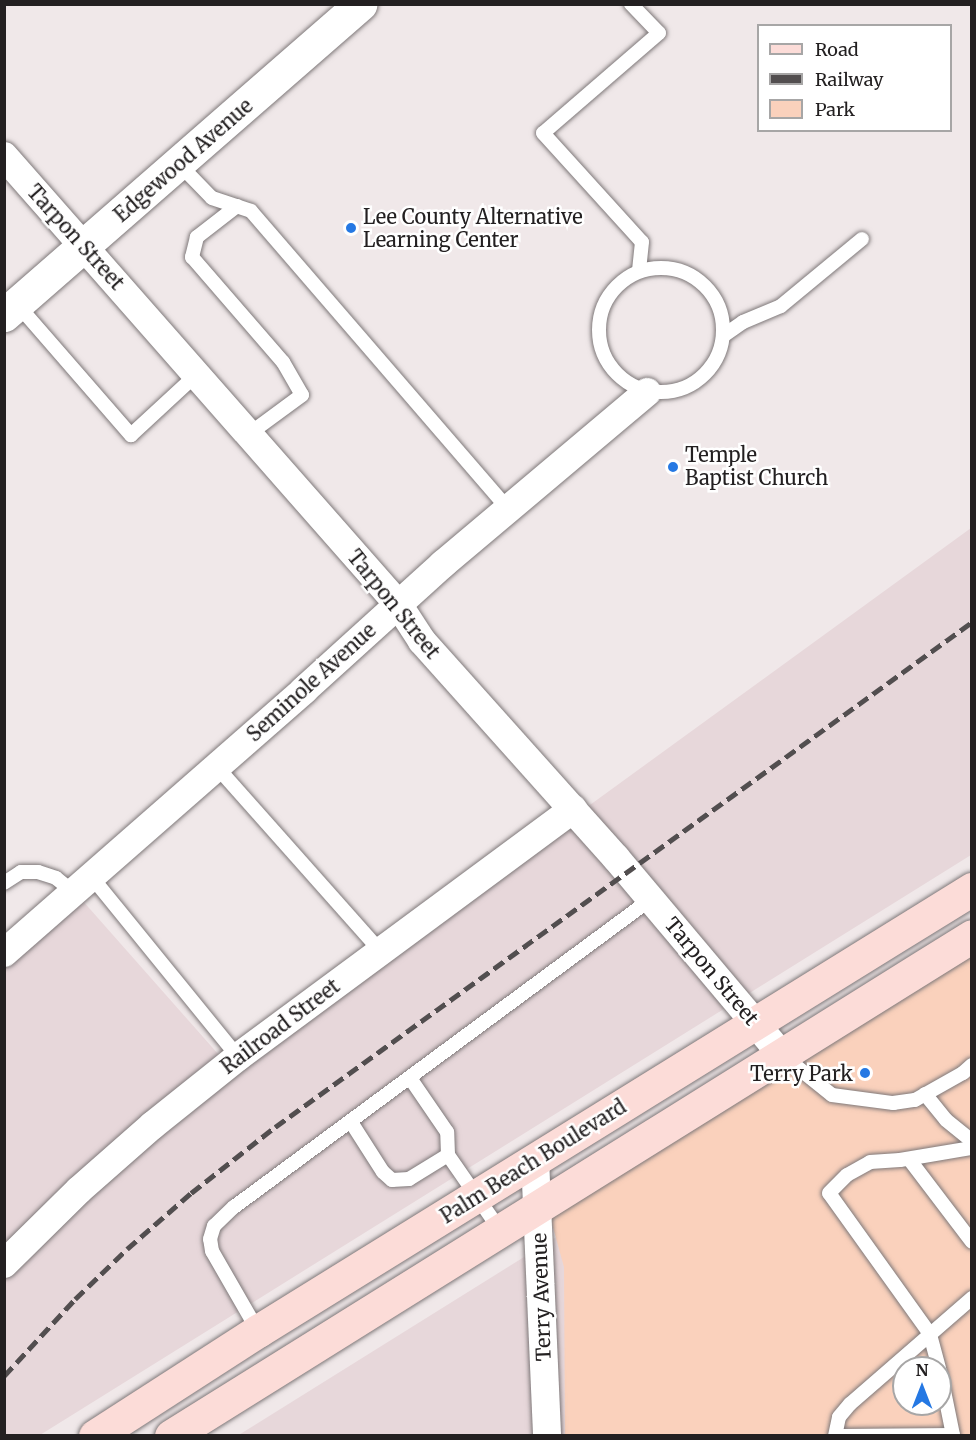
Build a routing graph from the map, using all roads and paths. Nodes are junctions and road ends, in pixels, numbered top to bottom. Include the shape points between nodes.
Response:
1 (361, 4) edge
2 (631, 4) edge
3 (4, 156) edge
4 (179, 164) junction
5 (237, 206) junction
6 (862, 239) dead end
7 (85, 245) junction
8 (639, 271) junction
9 (11, 309) edge
10 (723, 336) junction
11 (197, 374) junction
12 (647, 392) junction
13 (249, 434) junction
14 (507, 509) junction
15 (398, 604) junction
16 (216, 766) junction
17 (573, 809) junction
18 (4, 883) edge
19 (82, 884) junction
20 (972, 889) edge
21 (651, 899) junction
22 (972, 936) edge
23 (380, 951) junction
24 (4, 953) edge
25 (755, 1023) junction
26 (781, 1054) junction
27 (238, 1057) junction
28 (969, 1074) edge
29 (410, 1078) junction
30 (925, 1094) junction
31 (351, 1122) junction
32 (972, 1141) edge
33 (972, 1148) edge
34 (448, 1155) junction
35 (535, 1159) junction
36 (909, 1159) junction
37 (477, 1196) junction
38 (537, 1207) junction
39 (500, 1230) junction
40 (972, 1242) edge
41 (4, 1264) edge
42 (972, 1298) edge
43 (258, 1331) junction
44 (930, 1334) junction
45 (936, 1356) edge
46 (949, 1416) edge
47 (95, 1436) edge
48 (171, 1436) edge
49 (547, 1436) edge
50 (835, 1436) edge
51 (843, 1436) edge

1 - 4 street, Edgewood Avenue
2 - 8 lane via 659,33 543,133 642,242
3 - 7 street, Tarpon Street
4 - 5 lane via 212,198
4 - 7 street, Edgewood Avenue
5 - 13 lane via 197,237 192,257 283,362 302,395
5 - 14 lane via 251,211
6 - 10 lane via 781,306 743,322
7 - 9 street, Edgewood Avenue
7 - 11 street, Tarpon Street
8 - 10 lane via 659,267 680,270 699,280 714,296 722,315
8 - 12 lane via 621,281 608,296 600,315 598,335 602,354 613,371 628,384
9 - 11 lane via 131,435
10 - 12 lane via 718,357 705,374 688,386 668,392
11 - 13 street, Tarpon Street
12 - 14 street, Seminole Avenue
13 - 15 street, Tarpon Street
14 - 15 street, Seminole Avenue
15 - 16 street, Seminole Avenue
15 - 17 street, Tarpon Street via 422,641
16 - 19 street, Seminole Avenue
16 - 23 lane
17 - 21 street, Tarpon Street
17 - 23 street, Railroad Street
18 - 19 lane via 21,872 38,872
19 - 24 street, Seminole Avenue
19 - 27 lane
20 - 25 main road, Palm Beach Boulevard
21 - 25 street, Tarpon Street
21 - 29 lane
22 - 26 main road, Palm Beach Boulevard
23 - 27 street, Railroad Street
25 - 26 street, Tarpon Street
25 - 35 main road, Palm Beach Boulevard
26 - 30 lane via 832,1095 893,1103 915,1100
26 - 38 main road, Palm Beach Boulevard
27 - 41 street, Railroad Street via 87,1183
28 - 30 lane
29 - 31 lane
29 - 34 lane via 447,1132
30 - 32 lane via 946,1120
31 - 34 lane via 392,1180 409,1179
31 - 43 lane via 234,1207 214,1226 212,1251
33 - 36 lane
34 - 37 lane
35 - 37 main road, Palm Beach Boulevard
35 - 38 street, Terry Avenue
36 - 40 lane
36 - 44 lane via 870,1162 847,1175 829,1193
37 - 39 lane
37 - 43 main road, Palm Beach Boulevard
38 - 39 main road, Palm Beach Boulevard
38 - 49 street, Terry Avenue
39 - 48 main road, Palm Beach Boulevard
42 - 44 lane
43 - 47 main road, Palm Beach Boulevard
44 - 45 lane
44 - 50 lane via 850,1404 839,1417
46 - 51 lane via 953,1435

